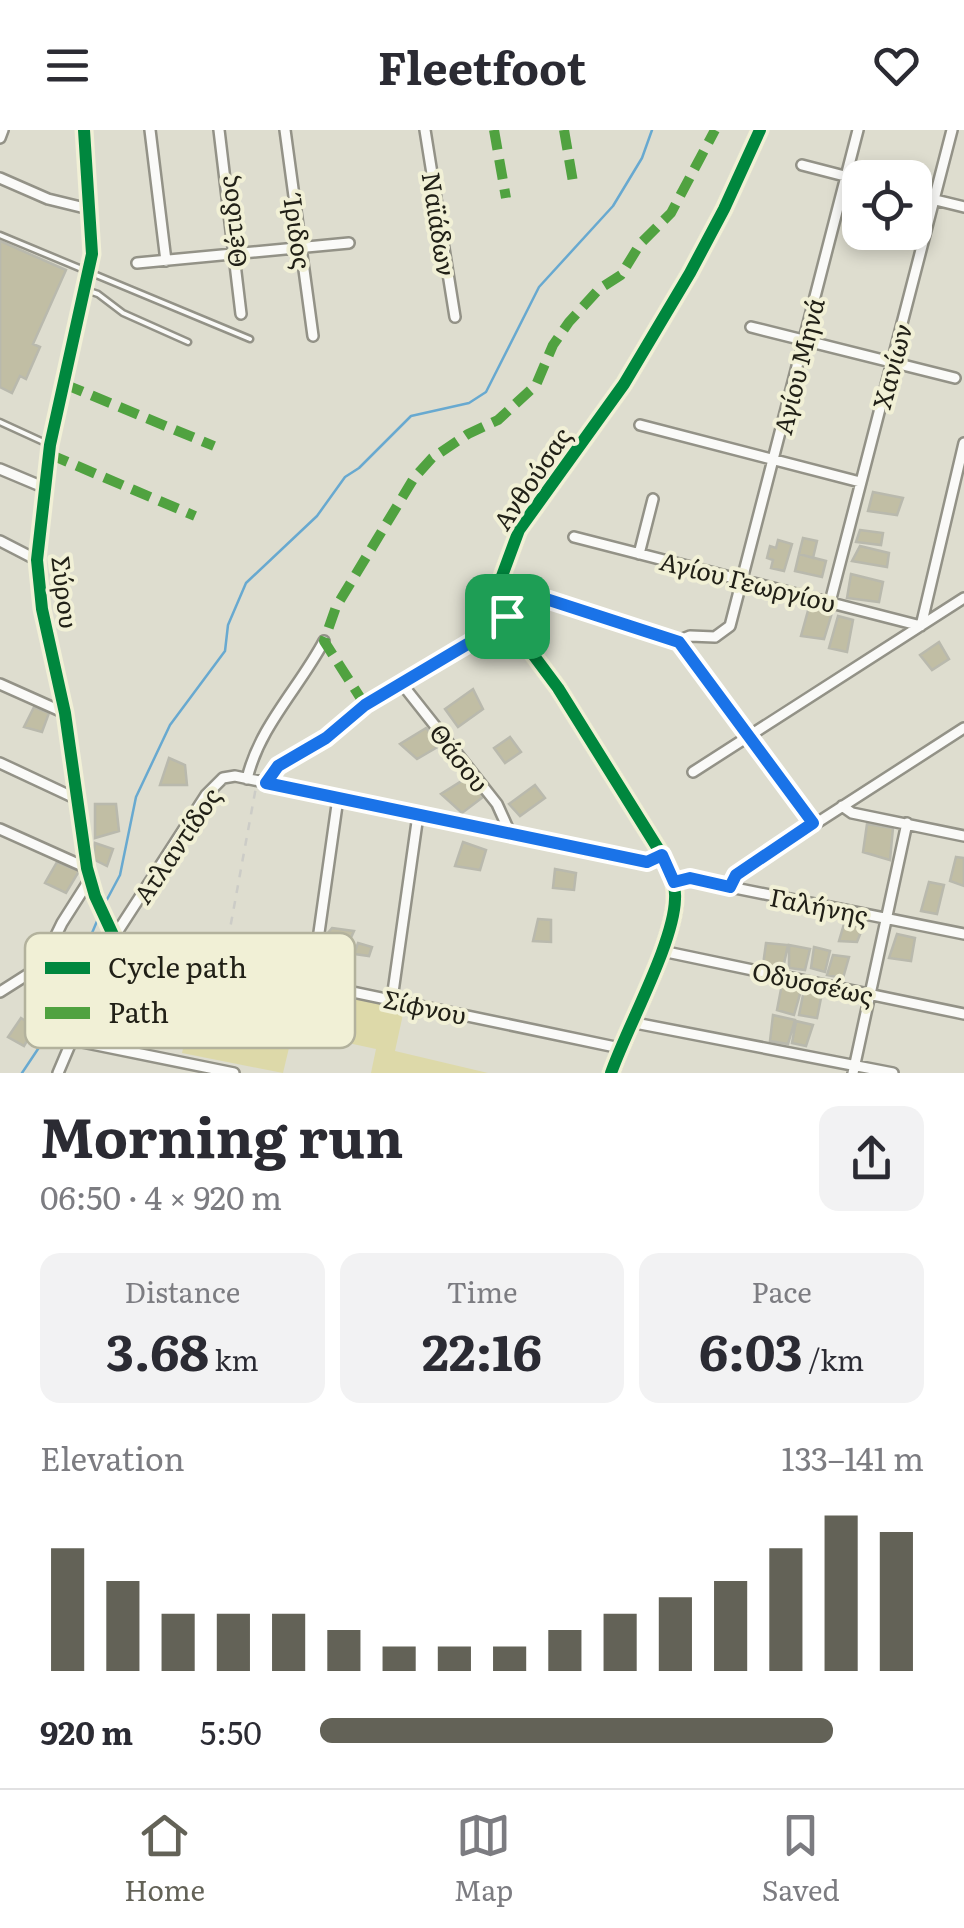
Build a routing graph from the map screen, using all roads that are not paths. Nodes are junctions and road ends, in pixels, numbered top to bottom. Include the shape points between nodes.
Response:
1 (3, 130) edge
2 (84, 130) edge
3 (150, 130) edge
4 (220, 130) edge
5 (285, 130) edge
6 (425, 130) edge
7 (760, 130) edge
8 (858, 130) edge
9 (952, 130) edge
10 (0, 138) edge
11 (850, 160) edge
12 (802, 165) dead end
13 (842, 176) edge
14 (0, 178) edge
15 (842, 189) edge
16 (934, 199) junction
17 (964, 207) edge
18 (89, 209) junction
19 (0, 235) edge
20 (349, 244) dead end
21 (301, 248) junction
22 (235, 254) junction
23 (166, 260) junction
24 (138, 263) dead end
25 (89, 273) junction
26 (86, 290) junction
27 (241, 314) dead end
28 (454, 317) dead end
29 (751, 327) dead end
30 (313, 336) dead end
31 (250, 339) dead end
32 (804, 340) junction
33 (188, 342) dead end
34 (892, 362) junction
35 (955, 378) dead end
36 (0, 422) edge
37 (640, 425) dead end
38 (964, 443) edge
39 (50, 445) junction
40 (774, 458) junction
41 (0, 469) edge
42 (860, 482) junction
43 (43, 488) junction
44 (653, 499) dead end
45 (574, 537) dead end
46 (0, 541) edge
47 (639, 554) junction
48 (37, 560) junction
49 (741, 578) junction
50 (964, 598) edge
51 (830, 602) junction
52 (508, 618) junction
53 (921, 626) junction
54 (324, 641) dead end
55 (679, 642) junction
56 (0, 684) edge
57 (402, 684) junction
58 (66, 713) junction
59 (964, 728) edge
60 (749, 734) junction
61 (0, 764) edge
62 (693, 772) dead end
63 (257, 781) junction
64 (338, 798) junction
65 (79, 800) junction
66 (842, 806) junction
67 (418, 815) junction
68 (813, 823) junction
69 (907, 824) junction
70 (0, 829) edge
71 (512, 835) junction
72 (964, 836) edge
73 (662, 855) junction
74 (89, 874) junction
75 (674, 882) junction
76 (730, 887) junction
77 (886, 918) junction
78 (57, 933) edge
79 (112, 933) edge
80 (117, 933) edge
81 (319, 933) edge
82 (964, 934) edge
83 (662, 951) junction
84 (25, 979) edge
85 (355, 991) edge
86 (0, 992) edge
87 (871, 994) junction
88 (392, 999) junction
89 (964, 1014) edge
90 (630, 1022) junction
91 (69, 1048) edge
92 (111, 1048) edge
93 (620, 1048) junction
94 (854, 1069) edge
95 (58, 1073) edge
96 (234, 1073) edge
97 (611, 1073) edge
98 (892, 1073) edge

1 - 10 street
2 - 18 street, Σύρου
3 - 23 street
4 - 22 street, Θέτιδος
5 - 21 street, Ίριδος
6 - 28 street, Ναϊάδων
7 - 52 street, Ανθούσας via 708,242 648,346 518,530 502,576
8 - 11 street, Αγίου Μηνά
9 - 16 street, Χανίων
12 - 13 street
14 - 18 street
15 - 32 street, Αγίου Μηνά
16 - 17 street
16 - 34 street, Χανίων
18 - 25 street, Σύρου
19 - 25 lane
20 - 21 street
21 - 22 street
21 - 30 street, Ίριδος
22 - 23 street
22 - 27 street, Θέτιδος
23 - 24 street
25 - 26 street, Σύρου
25 - 31 lane
26 - 33 lane
26 - 39 street, Σύρου
29 - 32 street
32 - 34 street
32 - 40 street, Αγίου Μηνά
34 - 35 street
34 - 42 street, Χανίων
36 - 39 lane
37 - 40 street
38 - 53 street
39 - 43 street, Σύρου
40 - 42 street
40 - 49 street, Αγίου Μηνά
41 - 43 street
42 - 51 street, Χανίων
43 - 48 street, Σύρου
44 - 47 street
45 - 47 street, Αγίου Γεωργίου
46 - 48 street
47 - 49 street, Αγίου Γεωργίου
48 - 58 street, Σύρου
49 - 51 street, Αγίου Γεωργίου
49 - 55 street, Αγίου Μηνά via 723,634
50 - 53 street
51 - 53 street, Αγίου Γεωργίου
52 - 55 street, Ατλαντίδος via 543,598
52 - 57 street, Ατλαντίδος
52 - 73 street
53 - 60 street
54 - 63 street via 252,759
55 - 60 street
56 - 58 street
57 - 63 street, Ατλαντίδος
57 - 71 street, Θάσου via 497,804
58 - 65 street, Σύρου
59 - 66 street
60 - 62 street
60 - 68 street
61 - 65 street
63 - 64 street
63 - 80 street, Ατλαντίδος via 223,778 214,784
64 - 67 street
64 - 81 street
65 - 74 street, Σύρου
66 - 68 street
66 - 69 street
67 - 71 street
67 - 88 street
68 - 76 street via 736,875
69 - 72 street
69 - 77 street
70 - 74 street
71 - 73 street via 647,862
73 - 75 street
74 - 78 street
74 - 79 street, Σύρου
75 - 76 street, Γαλήνης via 690,878
75 - 83 street via 674,914
76 - 77 street, Γαλήνης
77 - 82 street, Γαλήνης
77 - 87 street
83 - 87 street, Οδυσσέως
83 - 90 street
84 - 86 street
85 - 88 street, Σίφνου
87 - 89 street, Οδυσσέως
87 - 94 street
88 - 93 street, Σίφνου
90 - 93 street
90 - 94 street
91 - 95 street
92 - 96 street
93 - 97 street
94 - 98 street

